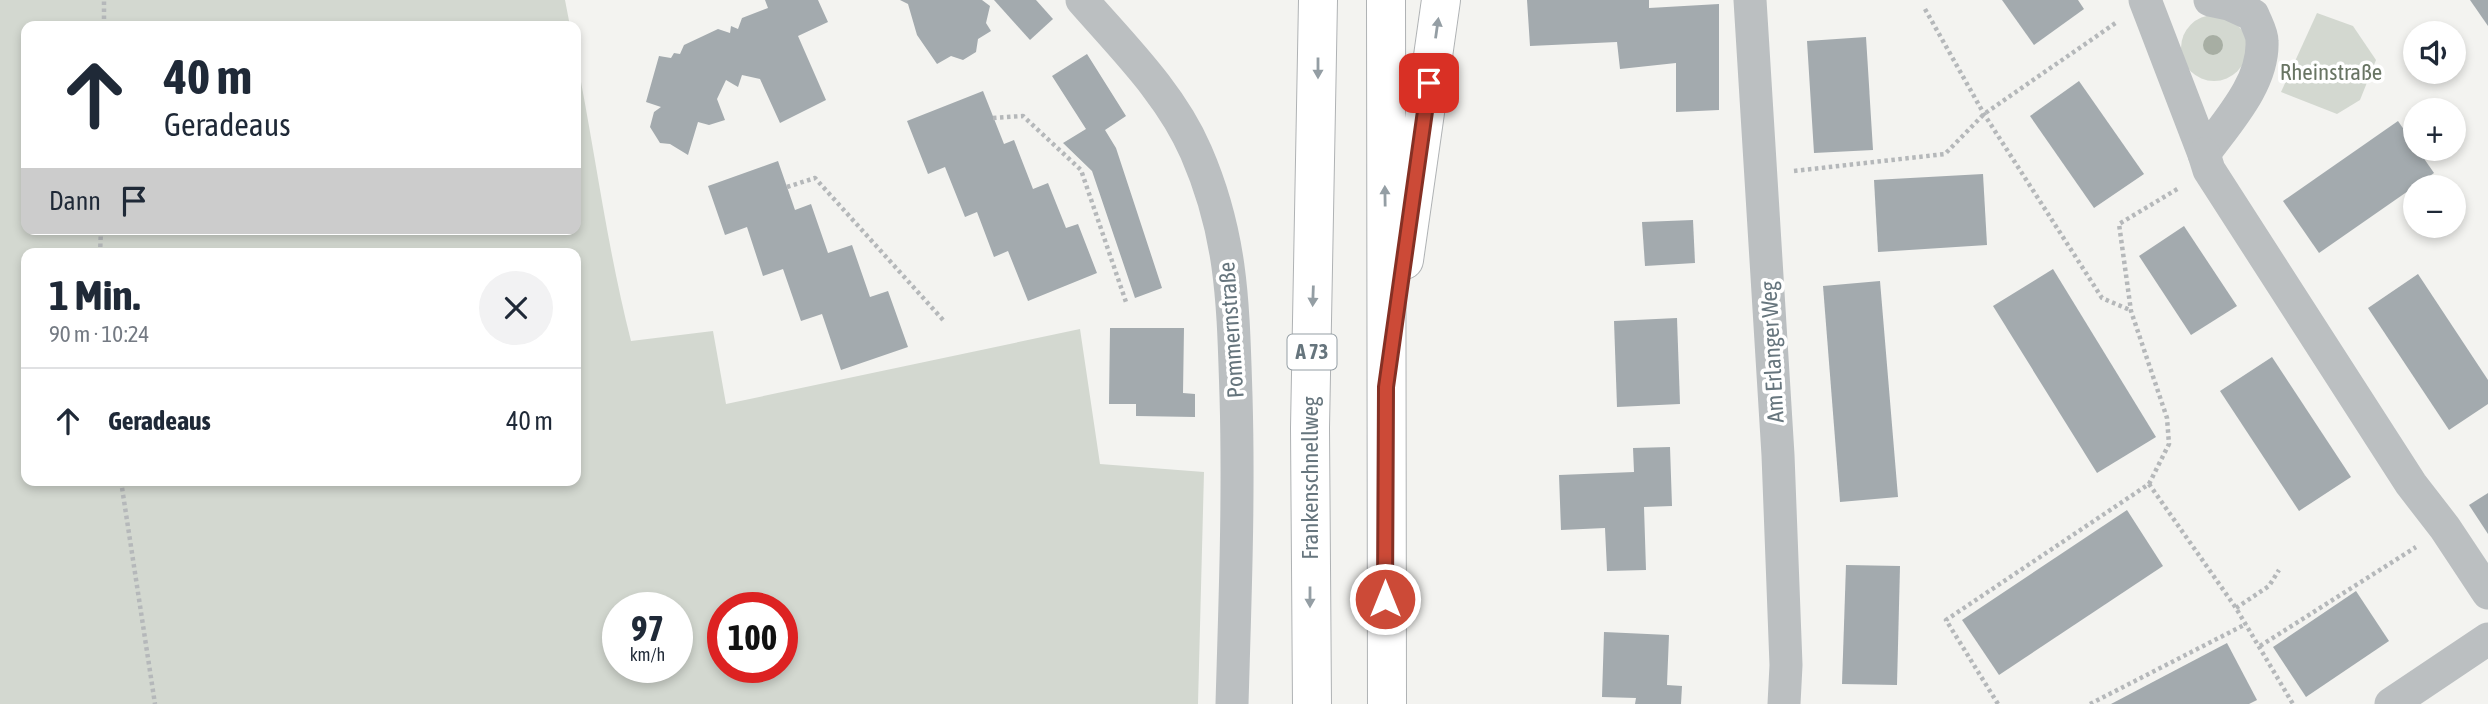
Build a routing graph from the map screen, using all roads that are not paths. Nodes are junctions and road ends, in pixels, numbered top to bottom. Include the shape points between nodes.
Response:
1 (1082, 0) edge
2 (1318, 0) edge
3 (1386, 0) edge
4 (1441, 0) edge
5 (1750, 0) edge
6 (2210, 0) edge
7 (2146, 1) edge
8 (2264, 7) edge
9 (2206, 162) junction
10 (1386, 387) junction
11 (2488, 593) edge
12 (2488, 639) edge
13 (1232, 704) edge
14 (1312, 704) edge
15 (1387, 704) edge
16 (1784, 704) edge
17 (2391, 704) edge

1 - 13 street, Pommernstraße via 1147,74 1171,109 1195,151 1223,230 1232,284 1238,466
2 -> 14 highway, Frankenschnellweg / A 73 via 1310,428
10 -> 3 highway
10 -> 4 highway
5 - 16 street, Am Erlanger Weg via 1780,508
6 - 8 street
7 - 9 street
8 - 9 street via 2259,69
9 - 11 street via 2411,484
10 - 15 highway
12 - 17 street

